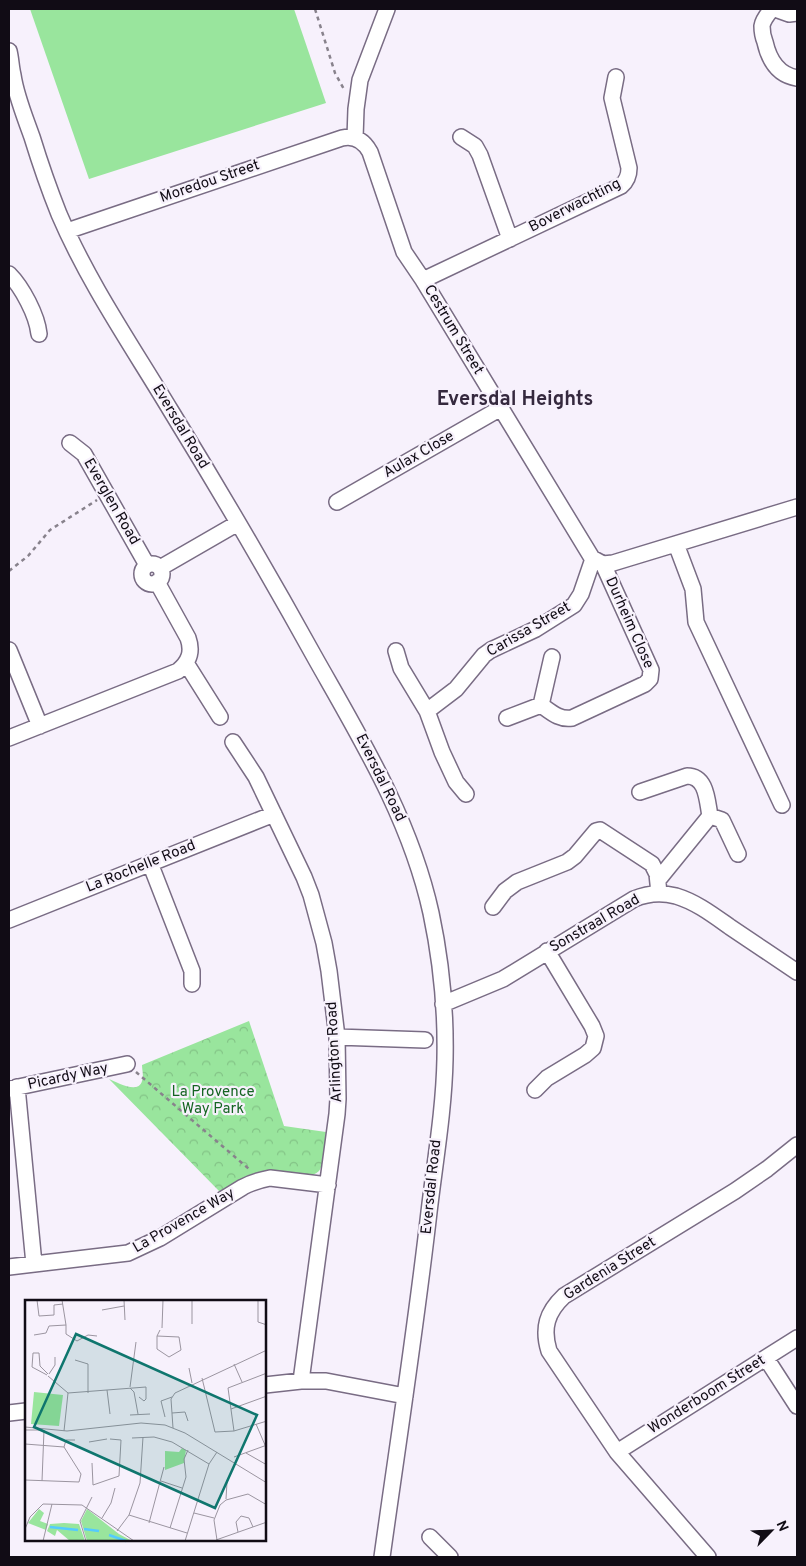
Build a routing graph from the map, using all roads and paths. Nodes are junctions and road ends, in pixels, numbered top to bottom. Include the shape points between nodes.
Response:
1 (315, 9) edge
2 (387, 9) edge
3 (398, 9) edge
4 (773, 9) edge
5 (797, 13) edge
6 (9, 52) edge
7 (616, 76) dead end
8 (10, 77) edge
9 (797, 78) edge
10 (357, 104) junction
11 (461, 137) dead end
12 (355, 138) junction
13 (67, 231) junction
14 (510, 239) junction
15 (9, 274) edge
16 (423, 280) junction
17 (39, 334) dead end
18 (501, 408) junction
19 (70, 443) dead end
20 (107, 495) junction
21 (337, 502) dead end
22 (797, 507) edge
23 (238, 523) junction
24 (676, 544) junction
25 (598, 561) junction
26 (9, 571) edge
27 (155, 572) junction
28 (9, 650) edge
29 (396, 651) dead end
30 (552, 657) dead end
31 (186, 663) junction
32 (541, 705) junction
33 (427, 711) junction
34 (220, 717) dead end
35 (507, 718) dead end
36 (40, 726) junction
37 (9, 738) edge
38 (233, 742) dead end
39 (640, 792) dead end
40 (466, 794) dead end
41 (782, 805) dead end
42 (274, 814) junction
43 (710, 816) junction
44 (738, 854) dead end
45 (150, 863) junction
46 (659, 887) junction
47 (493, 907) dead end
48 (9, 920) edge
49 (547, 951) junction
50 (797, 972) edge
51 (192, 984) dead end
52 (443, 1004) junction
53 (337, 1037) junction
54 (425, 1040) dead end
55 (127, 1064) joint
56 (13, 1088) edge
57 (535, 1090) dead end
58 (797, 1145) edge
59 (261, 1180) junction
60 (328, 1185) junction
61 (34, 1264) junction
62 (9, 1267) edge
63 (797, 1338) edge
64 (766, 1358) junction
65 (301, 1381) junction
66 (266, 1384) edge
67 (405, 1396) junction
68 (797, 1406) edge
69 (25, 1411) edge
70 (9, 1413) edge
71 (617, 1452) junction
72 (430, 1537) dead end
73 (382, 1557) edge
74 (450, 1557) edge
75 (708, 1557) edge

1 - 10 path via 335,73
2 - 10 street via 360,80
3 - 10 street
4 - 5 street
4 - 9 street via 762,24 771,62 777,69
6 - 8 street, Eversdal Road
7 - 14 street, Boverwachting via 612,98 629,168 624,183
8 - 13 street, Eversdal Road
10 - 12 street
11 - 14 street, Boverwachting via 475,146 480,155
12 - 13 street, Moredou Street via 342,138
12 - 16 street, Cestrum Street via 364,142 370,152 404,252
13 - 23 street, Eversdal Road via 119,328
14 - 16 street, Boverwachting
15 - 17 street via 32,310
16 - 18 street, Cestrum Street
18 - 21 street, Aulax Close
18 - 25 street, Cestrum Street
19 - 20 street, Everglen Road via 84,454
20 - 26 path via 50,530 28,556
20 - 27 street, Everglen Road
22 - 24 street
23 - 27 street
23 - 52 street, Eversdal Road via 397,808 430,910
24 - 25 street via 613,563
24 - 41 street via 693,588 696,622
25 - 32 street, Durheim Close via 651,670 650,679 572,718 560,718
25 - 33 street, Carissa Street via 574,605 546,624 484,655 456,689
27 - 31 street, Everglen Road via 188,638 191,650
28 - 36 street
29 - 33 street
30 - 32 street
31 - 34 street
31 - 36 street via 178,671
32 - 35 street
33 - 40 street via 456,782
36 - 37 street
38 - 42 street, Arlington Road via 256,777
39 - 43 street via 693,776 703,785
42 - 45 street, La Rochelle Road
42 - 53 street, Arlington Road via 311,895 324,943
43 - 44 street via 724,824
43 - 46 street
45 - 48 street, La Rochelle Road
45 - 51 street via 192,971
46 - 47 street via 652,864 600,830 567,862 517,882
46 - 49 street, Sonstraal Road
46 - 50 street, Sonstraal Road via 694,904
49 - 52 street, Sonstraal Road via 496,982
49 - 57 street via 596,1036 593,1048 586,1055 547,1078
52 - 67 street, Eversdal Road via 445,1063 441,1107
53 - 54 street
53 - 60 street, Arlington Road via 338,1099
55 - 56 street, Picardy Way
55 - 59 path
56 - 61 street
58 - 71 street, Gardenia Street via 735,1191 564,1296 550,1314 546,1332 550,1351
59 - 60 street, La Provence Way via 270,1178
59 - 61 street, La Provence Way via 243,1187 136,1251
60 - 65 street, Arlington Road
61 - 62 street, La Provence Way
63 - 64 street, Wonderboom Street
64 - 68 street
64 - 71 street, Wonderboom Street
65 - 66 street
65 - 67 street via 326,1381
67 - 73 street, Eversdal Road
69 - 70 street
71 - 75 street, Gardenia Street
72 - 74 street

